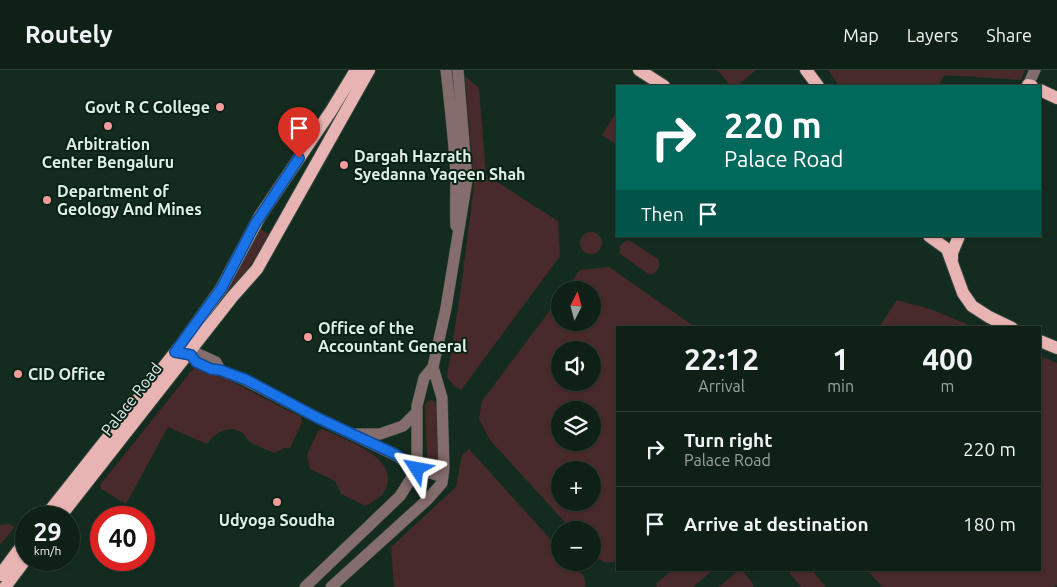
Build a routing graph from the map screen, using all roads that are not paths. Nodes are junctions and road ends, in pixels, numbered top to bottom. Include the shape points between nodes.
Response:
1 (347, 70) edge
2 (356, 70) edge
3 (369, 70) edge
4 (446, 70) edge
5 (458, 70) edge
6 (639, 70) edge
7 (806, 70) edge
8 (1034, 70) edge
9 (662, 85) edge
10 (817, 85) edge
11 (1032, 85) edge
12 (1041, 91) edge
13 (1057, 98) edge
14 (325, 119) junction
15 (290, 172) junction
16 (306, 182) junction
17 (457, 235) junction
18 (930, 237) edge
19 (958, 237) edge
20 (952, 259) junction
21 (1008, 326) edge
22 (1041, 341) edge
23 (1057, 348) edge
24 (184, 354) junction
25 (434, 367) junction
26 (419, 397) junction
27 (442, 398) junction
28 (416, 412) junction
29 (352, 434) junction
30 (417, 469) junction
31 (443, 477) junction
32 (54, 506) edge
33 (67, 506) edge
34 (15, 555) edge
35 (17, 571) edge
36 (0, 575) edge
37 (5, 587) edge
38 (304, 587) edge
39 (331, 587) edge

1 - 14 main road, Palace Road via 326,107
2 - 14 main road, Palace Road
3 - 16 main road, Palace Road
4 - 17 street via 454,141
5 - 17 street via 468,180
6 - 9 main road
7 - 10 main road
8 - 11 street
12 - 13 main road
14 - 15 main road, Palace Road
15 - 16 main road
15 - 24 main road, Palace Road via 255,224
16 - 24 main road, Palace Road via 257,269
17 - 25 street
18 - 20 main road via 947,249
19 - 20 main road
20 - 21 main road via 963,293 972,306
22 - 23 main road
24 - 29 street via 196,353 216,362 220,370 247,380
24 - 32 main road, Palace Road
24 - 33 main road, Palace Road
25 - 26 street via 424,378
25 - 27 street
26 - 27 street via 433,390
26 - 28 street
27 - 31 street
28 - 29 street via 403,426 380,434
28 - 30 street
29 - 30 street via 395,454
30 - 31 street
30 - 38 street via 400,496
31 - 39 street via 442,483 427,500
34 - 36 main road
35 - 37 main road

